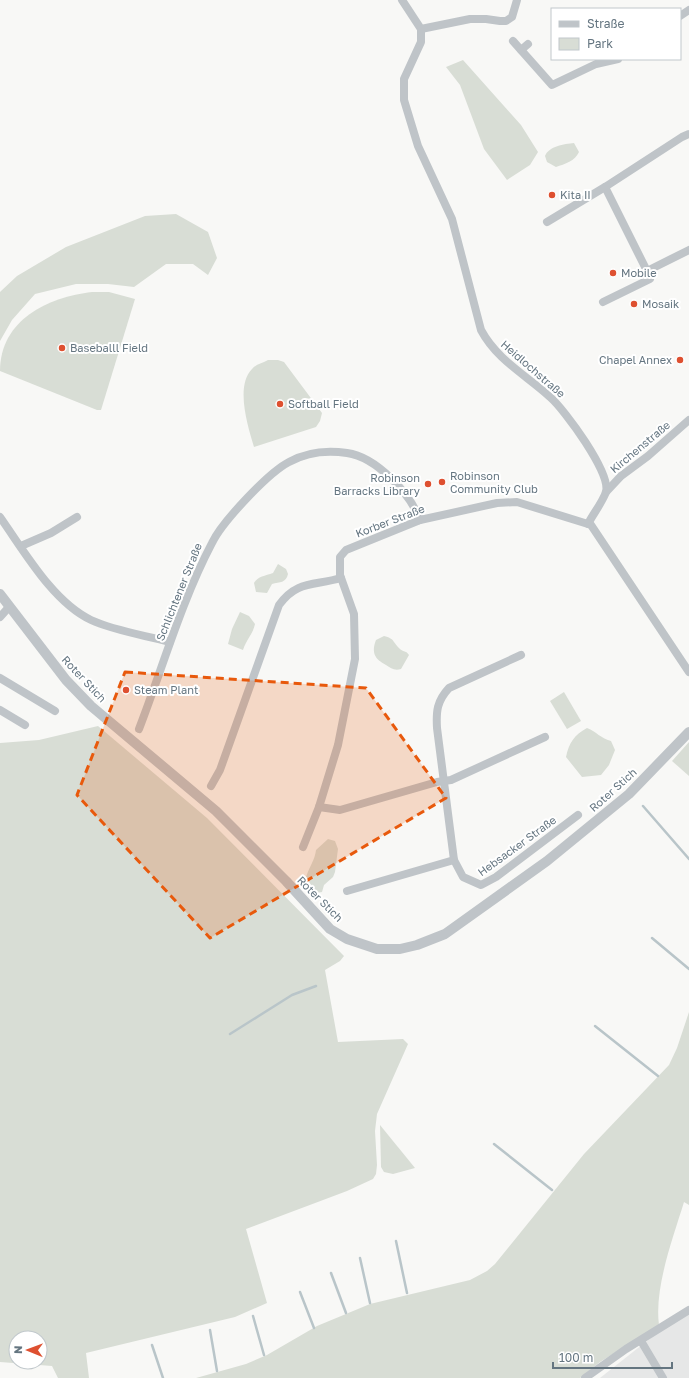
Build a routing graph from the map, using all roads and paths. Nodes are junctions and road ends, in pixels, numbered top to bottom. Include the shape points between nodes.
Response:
1 (402, 0) edge
2 (517, 0) edge
3 (421, 30) junction
4 (512, 41) dead end
5 (528, 44) dead end
6 (521, 50) junction
7 (614, 60) edge
8 (689, 134) edge
9 (605, 187) junction
10 (548, 222) dead end
11 (689, 250) edge
12 (647, 271) junction
13 (603, 302) dead end
14 (689, 420) edge
15 (606, 492) junction
16 (0, 518) edge
17 (77, 518) dead end
18 (420, 520) junction
19 (588, 524) junction
20 (21, 546) junction
21 (341, 578) junction
22 (0, 594) edge
23 (10, 607) junction
24 (0, 617) edge
25 (170, 642) junction
26 (522, 655) dead end
27 (689, 672) edge
28 (0, 678) edge
29 (0, 710) edge
30 (55, 711) dead end
31 (25, 725) dead end
32 (139, 729) dead end
33 (689, 732) edge
34 (545, 737) dead end
35 (444, 782) junction
36 (211, 786) dead end
37 (319, 807) junction
38 (578, 815) dead end
39 (303, 847) dead end
40 (454, 860) junction
41 (347, 891) dead end
42 (689, 1310) edge
43 (641, 1341) junction
44 (585, 1378) edge
45 (663, 1378) edge

1 - 3 street
2 - 3 street via 512,17 506,21 470,19
3 - 15 street, Heidlochstraße via 421,42 404,79 404,100 418,146 452,219 481,330 488,344 520,374 550,396 570,419 602,470
4 - 6 street
5 - 6 street
6 - 7 street via 552,85 596,64
8 - 9 street
9 - 10 street
9 - 12 street
11 - 12 street
12 - 13 street via 650,279
14 - 15 street, Kirchenstraße via 621,476
15 - 19 street
16 - 20 street
17 - 20 street
18 - 19 street, Korber Straße via 496,503 517,502
18 - 21 street, Korber Straße via 342,553 339,563
18 - 25 street, Schlichtener Straße via 415,507 386,473 359,454 328,450 288,462 262,483 212,541
19 - 27 street
20 - 25 street via 57,595 76,612 102,624
21 - 36 street via 300,586 288,593 279,605 220,770
21 - 37 street, Korber Straße via 354,614 355,659 338,745
22 - 23 street, Roter Stich
23 - 24 street
23 - 33 street, Roter Stich via 66,680 91,706 216,811 330,928 347,939 377,949 400,949 445,934 546,861 623,799
25 - 32 street, Schlichtener Straße
26 - 35 street, Hebsacker Straße via 449,688 441,697 436,709
28 - 30 street
29 - 31 street
34 - 35 street via 465,775
35 - 37 street via 340,810
35 - 40 street, Hebsacker Straße
37 - 39 street, Korber Straße
38 - 40 street, Hebsacker Straße via 496,877 481,885 463,877
40 - 41 street
42 - 43 street
43 - 44 street
43 - 45 street

